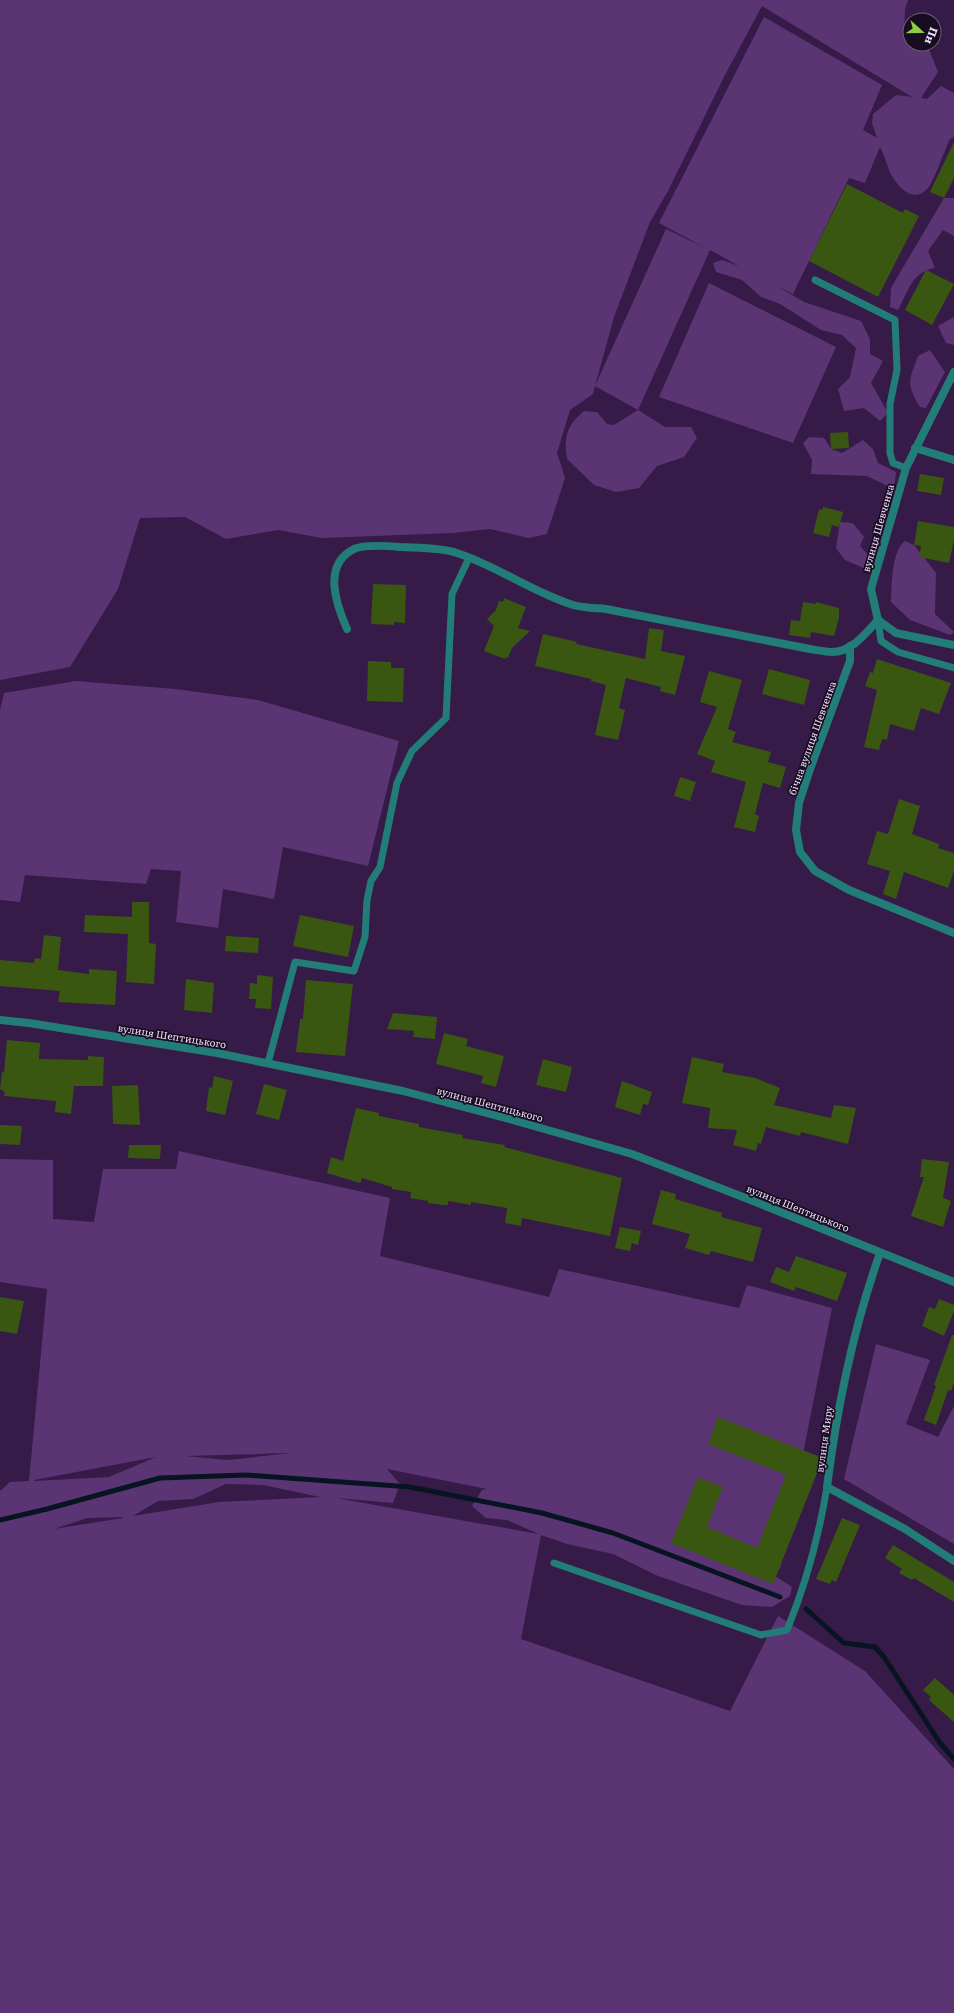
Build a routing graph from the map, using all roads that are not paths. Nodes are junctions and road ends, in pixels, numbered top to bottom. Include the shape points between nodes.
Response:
1 (815, 280) dead end
2 (954, 372) edge
3 (915, 448) junction
4 (954, 460) edge
5 (906, 468) junction
6 (469, 558) junction
7 (878, 620) junction
8 (347, 629) dead end
9 (954, 645) edge
10 (850, 646) junction
11 (954, 668) edge
12 (954, 933) edge
13 (0, 1020) edge
14 (268, 1064) junction
15 (880, 1253) junction
16 (954, 1282) edge
17 (828, 1487) junction
18 (954, 1561) edge
19 (554, 1563) dead end

1 - 5 lane via 895,320 897,370 890,404 890,453 893,463
2 - 3 street, вулиця Шевченка
3 - 4 street
3 - 5 street, вулиця Шевченка
5 - 7 street, вулиця Шевченка via 871,589
6 - 8 street via 456,553 411,547 355,548 339,560 334,577 338,609
6 - 10 street via 535,590 574,605 810,649 833,652
6 - 14 lane via 452,594 446,718 412,751 397,783 380,867 371,882 366,900 364,937 354,971 295,962
7 - 9 street via 896,633
7 - 10 street
7 - 11 lane via 881,641 898,652
10 - 12 street, бічна вулиця Шевченка via 850,661 799,803 796,830 800,852 815,872 849,890
13 - 14 street, вулиця Шептицького via 217,1053
14 - 15 street, вулиця Шептицького via 403,1091 632,1154
15 - 16 street, вулиця Шептицького
15 - 17 street, вулиця Миру via 850,1352 835,1427
17 - 18 street, вулиця Миру via 905,1529
17 - 19 lane via 798,1602 786,1630 761,1635

